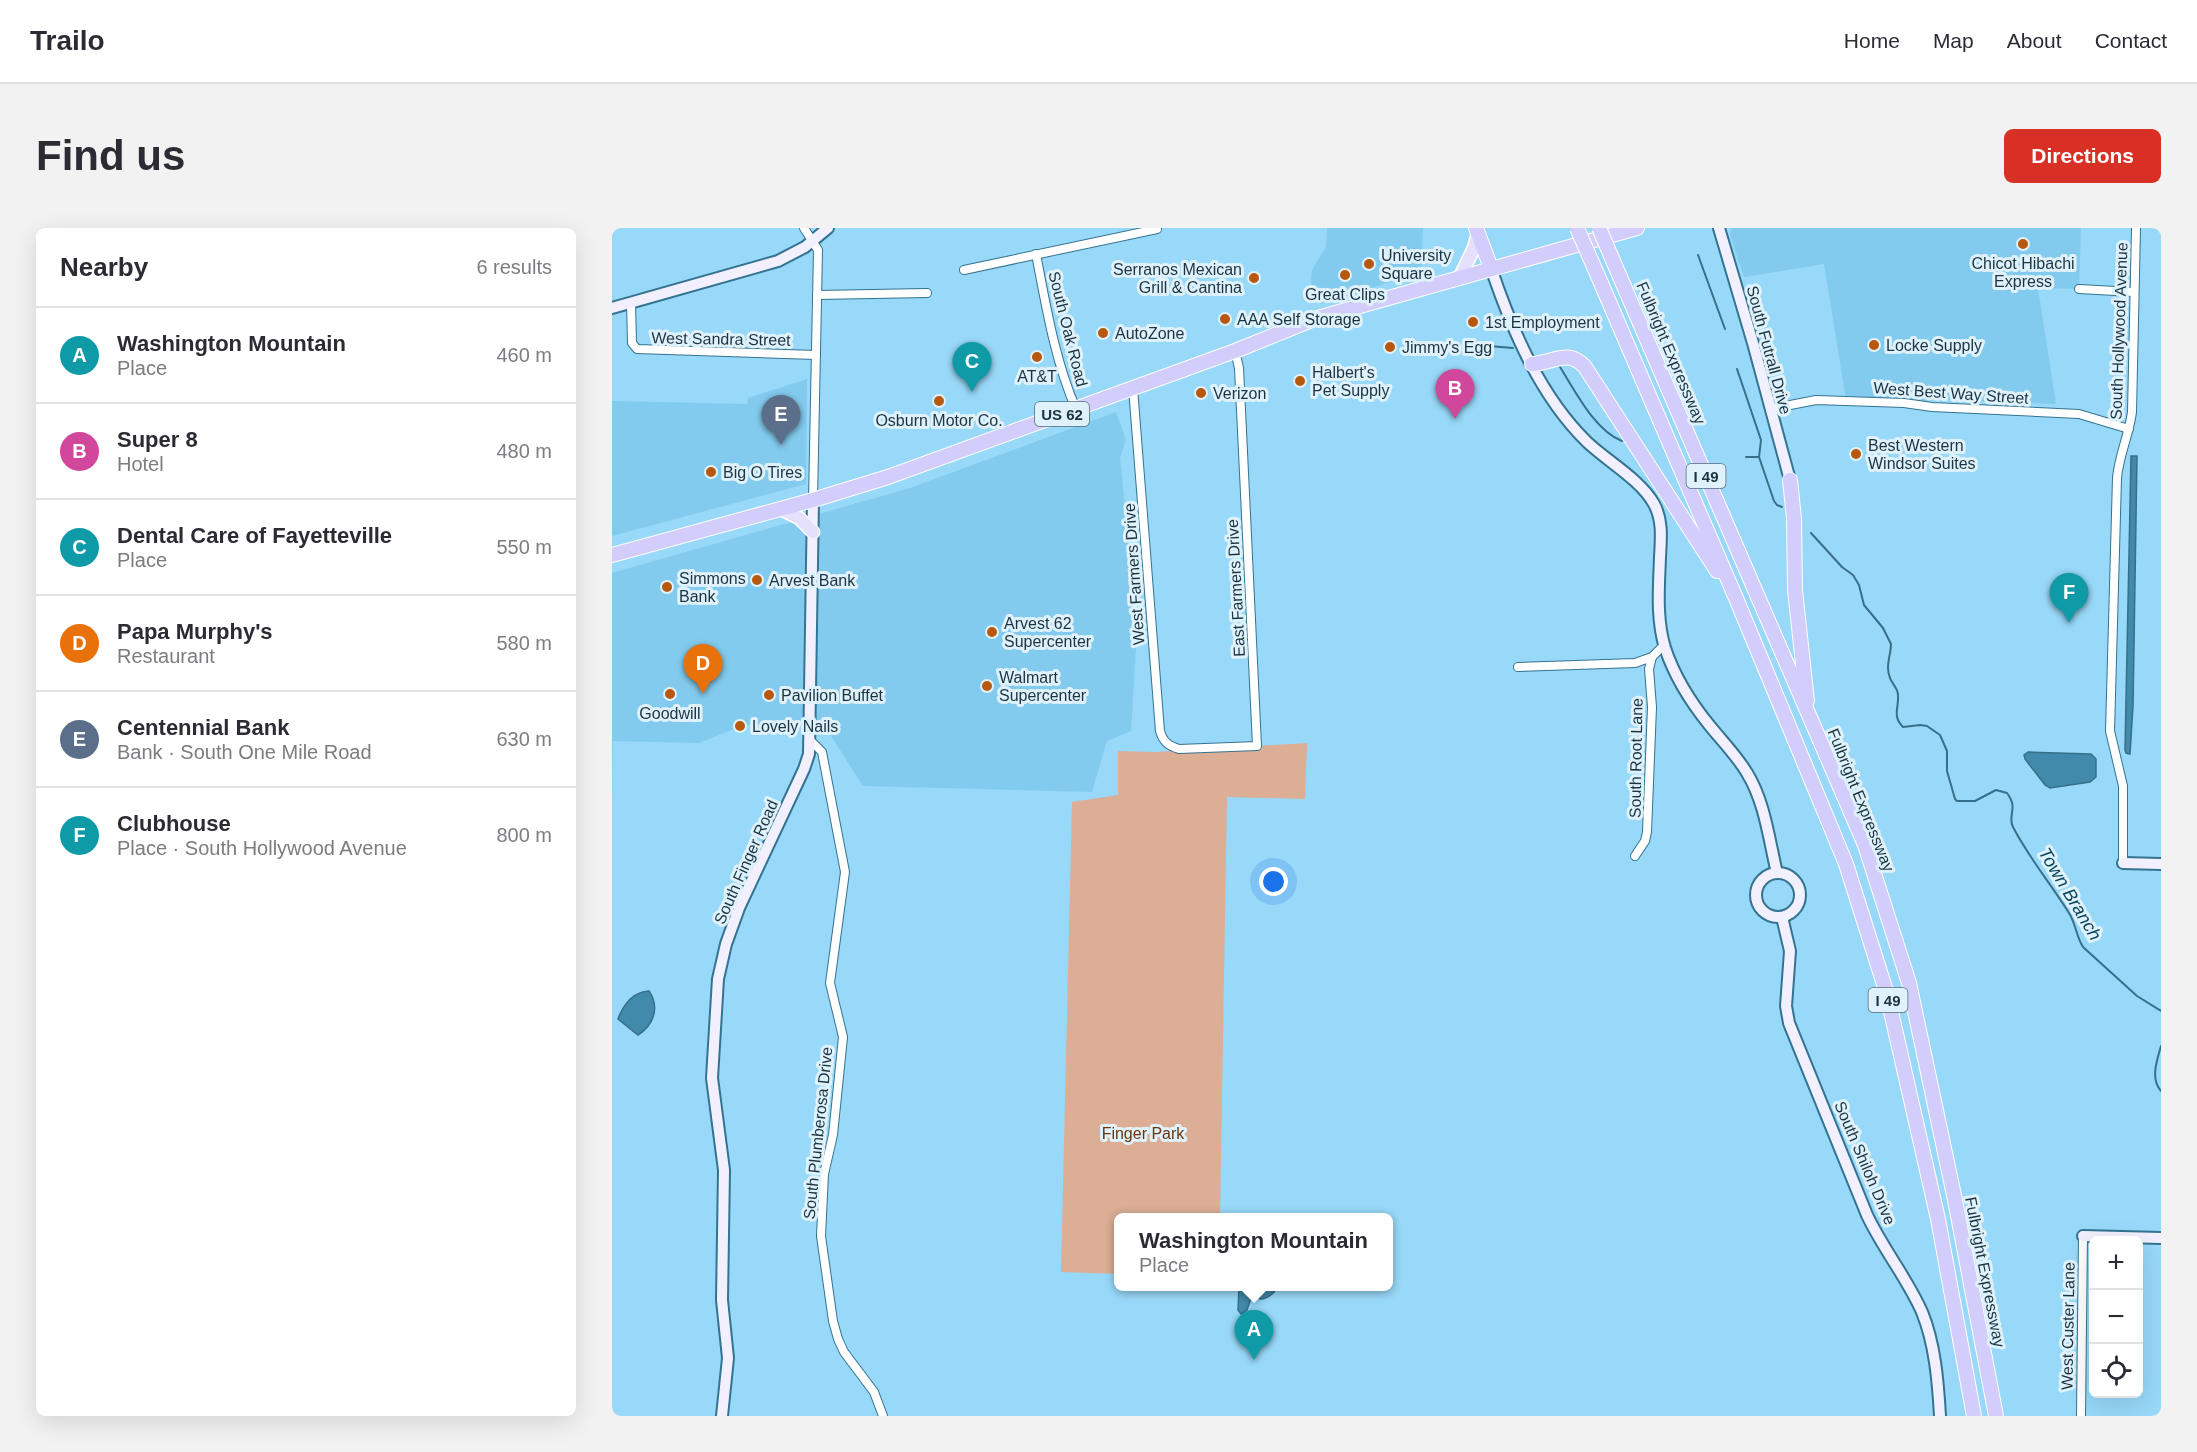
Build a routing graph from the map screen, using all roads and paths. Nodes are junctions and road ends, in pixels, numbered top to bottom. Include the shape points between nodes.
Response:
1 (804, 228) edge
2 (828, 228) edge
3 (1577, 228) edge
4 (1599, 228) edge
5 (1637, 228) edge
6 (1719, 228) edge
7 (2136, 228) edge
8 (1157, 229) edge
9 (1477, 231) edge
10 (813, 242) junction
11 (1036, 254) junction
12 (1491, 268) junction
13 (964, 270) dead end
14 (1460, 277) junction
15 (2079, 289) dead end
16 (2134, 292) junction
17 (927, 293) dead end
18 (817, 295) junction
19 (631, 303) junction
20 (612, 308) edge
21 (1235, 351) junction
22 (816, 355) junction
23 (1532, 364) junction
24 (1133, 388) junction
25 (1076, 409) junction
26 (1770, 409) junction
27 (2129, 429) junction
28 (1790, 480) joint
29 (813, 500) junction
30 (781, 509) junction
31 (813, 532) junction
32 (612, 555) edge
33 (1737, 603) junction
34 (1664, 645) junction
35 (1652, 657) junction
36 (1518, 668) dead end
37 (1808, 715) junction
38 (810, 740) junction
39 (1179, 749) joint
40 (1635, 856) dead end
41 (2123, 864) joint
42 (2161, 864) edge
43 (1777, 873) junction
44 (1782, 917) junction
45 (2083, 1236) joint
46 (2161, 1238) edge
47 (722, 1416) edge
48 (883, 1416) edge
49 (1940, 1416) edge
50 (1974, 1416) edge
51 (1996, 1416) edge
52 (2081, 1416) edge

1 - 10 street
2 - 10 street
3 - 33 highway, I 49, bridge
4 - 37 highway, Fulbright Expressway / I 49, bridge
5 - 12 highway, US 62
6 - 26 street, South Futrall Drive
7 - 16 street, South Hollywood Avenue
8 - 11 street
9 - 12 highway
9 - 14 main road via 1474,248
10 - 18 street via 818,250
10 - 19 street via 761,267
11 - 13 street
11 - 25 street, South Oak Road via 1050,322
12 - 14 highway, US 62
12 - 23 street
14 - 21 highway, US 62 via 1314,320
15 - 16 street
16 - 27 street, South Hollywood Avenue
17 - 18 street
18 - 22 street
19 - 20 street
19 - 22 street, West Sandra Street via 632,344 637,349
21 - 24 highway, US 62
21 - 39 street, East Farmers Drive via 1239,368 1257,746
22 - 29 street
23 - 33 highway via 1569,356 1585,367
23 - 34 street via 1571,425 1653,502 1661,525 1659,611
24 - 25 highway, US 62
24 - 39 street, West Farmers Drive via 1160,731 1169,746
25 - 29 highway, US 62
26 - 27 street, West Best Way Street via 1816,400 1904,402 1932,407 2079,414
26 - 28 street, South Futrall Drive
27 - 41 street, South Hollywood Avenue via 2117,478 2110,730 2123,786
28 - 37 highway via 1794,590
29 - 30 highway, US 62
29 - 31 street, South Finger Road
30 - 31 main road via 799,518
30 - 32 highway, US 62
31 - 38 street, South Finger Road
33 - 50 highway, I 49 via 1846,864 1887,994 1938,1220
34 - 35 street
34 - 43 street via 1698,710 1749,775 1760,801
35 - 36 street via 1635,663
35 - 40 street, South Root Lane via 1647,832 1646,841
37 - 51 highway, Fulbright Expressway / I 49 via 1865,845 1909,983
38 - 47 street, South Finger Road via 804,769 739,908 718,979 712,1078 724,1170 722,1300 728,1358
38 - 48 street, South Plumberosa Drive via 822,752 844,872 830,983 843,1037 833,1135 824,1174 821,1236 838,1339 874,1392
41 - 42 street
43 - 44 street via 1793,878 1800,890 1798,904
43 - 44 street via 1765,876 1755,896 1767,915
44 - 49 street, South Shiloh Drive via 1790,951 1786,1006 1789,1023 1867,1215 1921,1311 1934,1360
45 - 46 street
45 - 52 street, West Custer Lane

